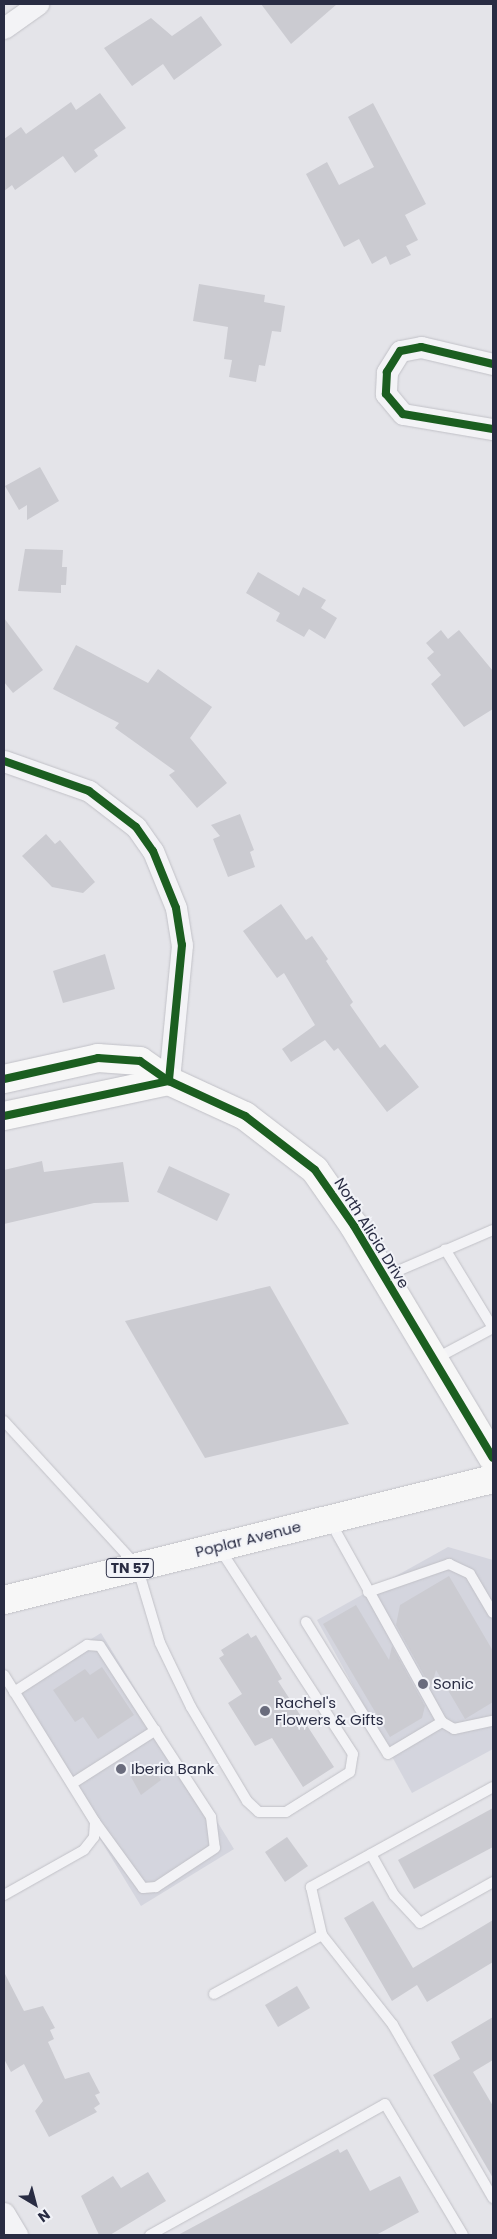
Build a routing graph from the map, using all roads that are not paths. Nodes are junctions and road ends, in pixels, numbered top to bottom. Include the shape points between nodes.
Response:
1 (38, 4) edge
2 (4, 28) edge
3 (493, 364) edge
4 (493, 429) edge
5 (4, 761) edge
6 (4, 1079) edge
7 (169, 1081) junction
8 (4, 1116) edge
9 (493, 1230) edge
10 (445, 1249) junction
11 (385, 1277) junction
12 (434, 1359) junction
13 (4, 1421) edge
14 (493, 1458) edge
15 (493, 1479) edge
16 (329, 1519) junction
17 (218, 1546) junction
18 (137, 1566) junction
19 (368, 1592) junction
20 (4, 1600) edge
21 (493, 1613) edge
22 (306, 1622) dead end
23 (4, 1675) edge
24 (14, 1692) junction
25 (493, 1720) edge
26 (442, 1722) junction
27 (156, 1730) junction
28 (73, 1783) junction
29 (493, 1787) edge
30 (95, 1822) junction
31 (372, 1854) junction
32 (493, 1882) edge
33 (4, 1895) edge
34 (322, 1935) junction
35 (214, 1994) dead end
36 (493, 2198) edge
37 (4, 2213) edge
38 (17, 2235) edge
39 (150, 2235) edge
40 (464, 2235) edge

1 - 2 street
3 - 4 street via 421,346 400,352 387,372 386,394 403,414
5 - 7 street via 89,792 136,827 153,851 176,908 182,944
6 - 7 main road, North Alicia Drive via 98,1058 140,1061
7 - 8 main road
7 - 11 main road, North Alicia Drive via 245,1116 315,1170
9 - 10 lane
10 - 11 lane
10 - 12 lane via 493,1328
11 - 12 main road, North Alicia Drive
12 - 14 main road, North Alicia Drive
13 - 18 lane
15 - 16 main road, Poplar Avenue / TN 57
16 - 17 main road, Poplar Avenue / TN 57
16 - 19 lane
17 - 18 main road, Poplar Avenue / TN 57
17 - 18 lane via 353,1754 350,1772 286,1812 259,1812 247,1801 191,1707 160,1643
18 - 20 main road, Poplar Avenue / TN 57
19 - 21 lane via 449,1564 470,1574
19 - 26 lane
22 - 26 lane via 388,1754
23 - 24 lane
24 - 27 lane via 87,1645 100,1646
24 - 28 lane
25 - 26 lane via 454,1729
27 - 28 lane
27 - 30 lane via 212,1817 215,1848 156,1887 143,1888
28 - 30 lane
29 - 31 lane
30 - 33 lane via 94,1837 84,1850
31 - 32 lane via 394,1894 420,1923
31 - 34 lane via 311,1887
34 - 35 lane
34 - 36 lane via 393,2025
37 - 38 street
39 - 40 lane via 385,2104

